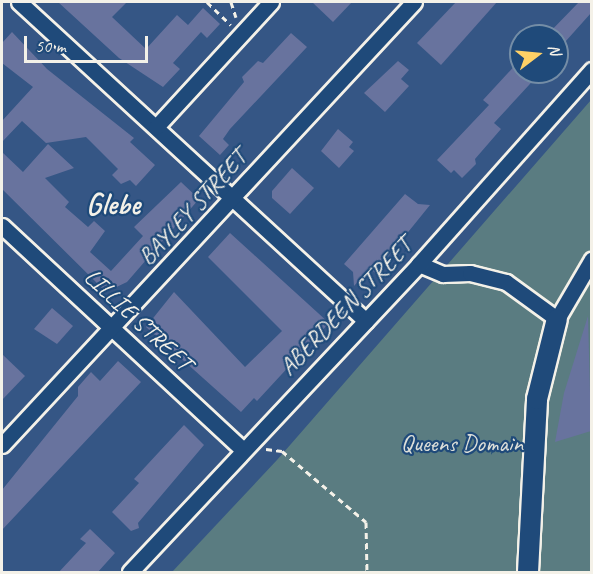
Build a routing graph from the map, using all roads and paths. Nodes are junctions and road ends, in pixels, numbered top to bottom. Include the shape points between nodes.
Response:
1 (19, 2) edge
2 (207, 2) edge
3 (271, 2) edge
4 (414, 2) edge
5 (241, 35) junction
6 (591, 70) edge
7 (156, 127) junction
8 (234, 199) junction
9 (2, 226) edge
10 (591, 259) edge
11 (419, 264) junction
12 (557, 320) junction
13 (366, 321) junction
14 (112, 326) junction
15 (2, 445) edge
16 (262, 446) dead end
17 (242, 448) junction
18 (130, 573) edge
19 (367, 573) edge
20 (528, 573) edge

1 - 7 street
2 - 5 path
3 - 5 street
4 - 8 street, BAYLEY STREET
5 - 7 street
6 - 11 street, ABERDEEN STREET
7 - 8 street
8 - 13 street
8 - 14 street, BAYLEY STREET
9 - 14 street, LILLIE STREET
10 - 12 street
11 - 12 street via 444,274 470,273 506,282
11 - 13 street, ABERDEEN STREET
12 - 20 street via 537,399
13 - 17 street, ABERDEEN STREET
14 - 15 street, BAYLEY STREET
14 - 17 street, LILLIE STREET
16 - 19 path via 269,452 282,451 366,522
17 - 18 street, ABERDEEN STREET

